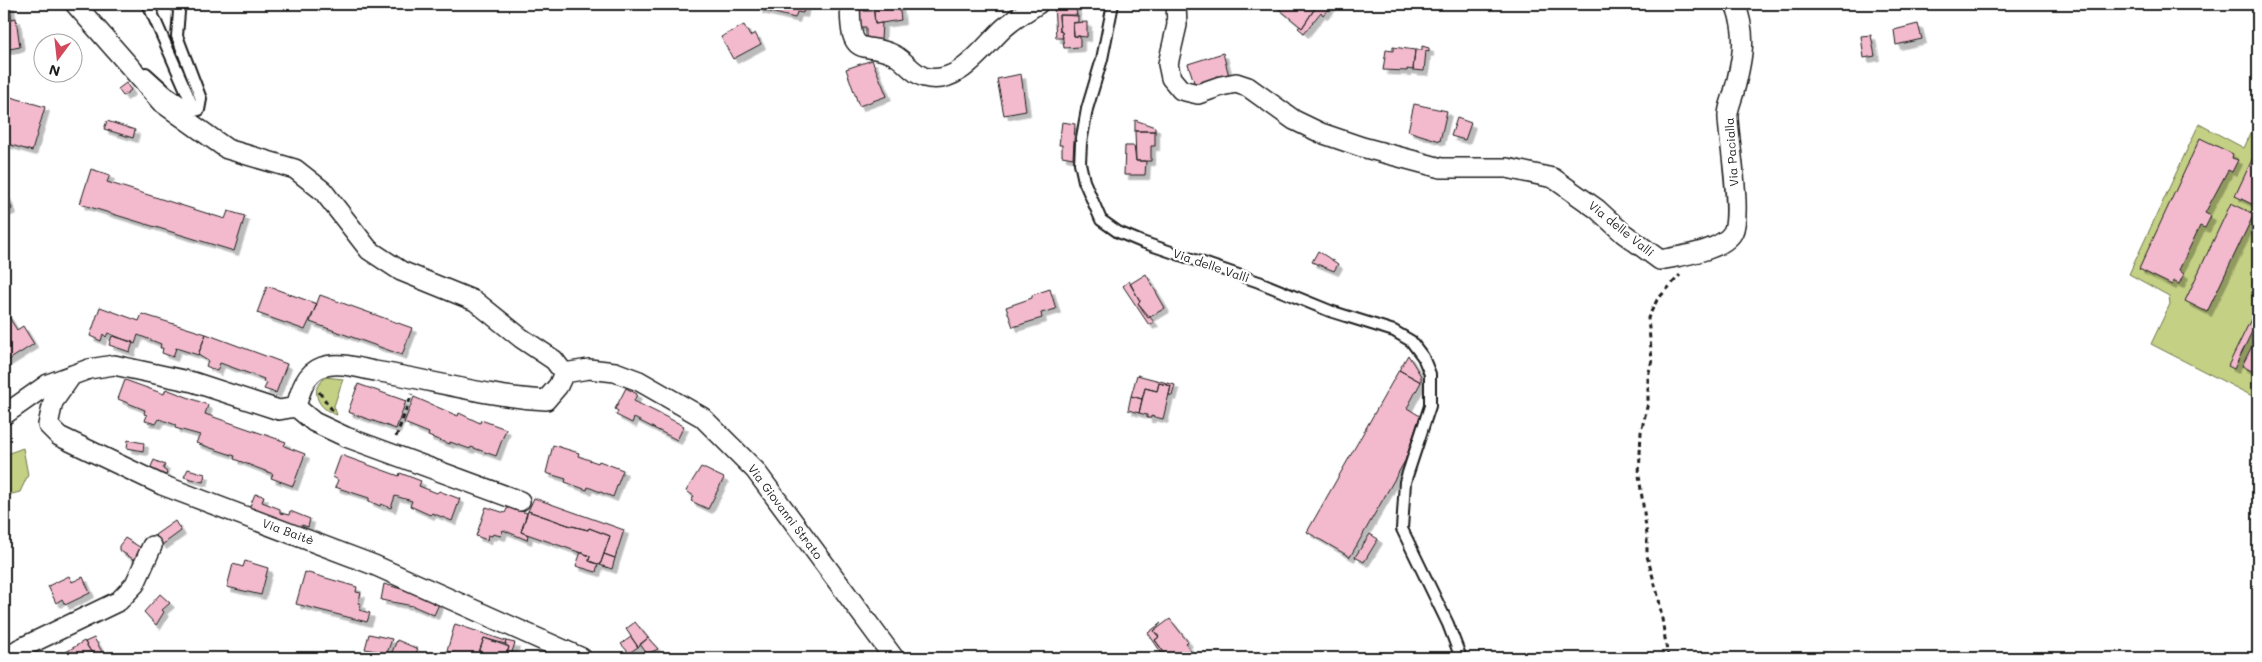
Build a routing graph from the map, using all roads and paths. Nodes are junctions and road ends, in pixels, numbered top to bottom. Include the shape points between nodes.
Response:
1 (74, 4) edge
2 (148, 4) edge
3 (177, 4) edge
4 (850, 4) edge
5 (1038, 4) edge
6 (1113, 4) edge
7 (1176, 4) edge
8 (1735, 4) edge
9 (131, 69) junction
10 (195, 111) junction
11 (1724, 241) joint
12 (1686, 270) dead end
13 (564, 372) junction
14 (72, 375) junction
15 (411, 396) dead end
16 (296, 407) junction
17 (4, 415) edge
18 (396, 438) dead end
19 (520, 501) dead end
20 (152, 546) dead end
21 (6, 658) edge
22 (582, 658) edge
23 (894, 658) edge
24 (1461, 658) edge
25 (1668, 658) edge

1 - 9 street
2 - 10 lane
3 - 10 lane via 177,36 201,99 199,110
4 - 5 street via 853,38 858,44 892,53 918,75 940,78 971,63 1005,27
6 - 24 lane, Via delle Valli via 1080,150 1084,181 1101,220 1118,232 1142,242 1394,331 1411,341 1430,374 1430,406 1406,482 1402,529
7 - 11 street, Via delle Valli via 1177,25 1168,64 1171,78 1181,90 1198,94 1236,83 1248,87 1294,120 1362,147 1440,168 1507,168 1553,178 1660,260 1696,253
8 - 11 street, Via Pacialla via 1742,20 1744,50 1728,116 1736,220 1733,232
9 - 10 lane via 142,69
9 - 13 street via 161,102 227,149 296,169 323,191 369,250 401,271 475,301 554,360
12 - 25 path via 1657,300 1648,318 1652,360 1639,466 1647,556 1659,599
13 - 16 street via 558,386 546,400 329,365 310,375
13 - 23 street, Via Giovanni Strato via 589,369 615,372 639,381 702,417 755,470
14 - 16 street via 114,365 193,382 279,410
14 - 17 street via 48,384
14 - 22 street, Via Baitè via 53,402 48,425 59,436 162,485 374,565
15 - 18 path
16 - 19 street via 314,422 346,437
20 - 21 street via 135,584 119,601 19,648

